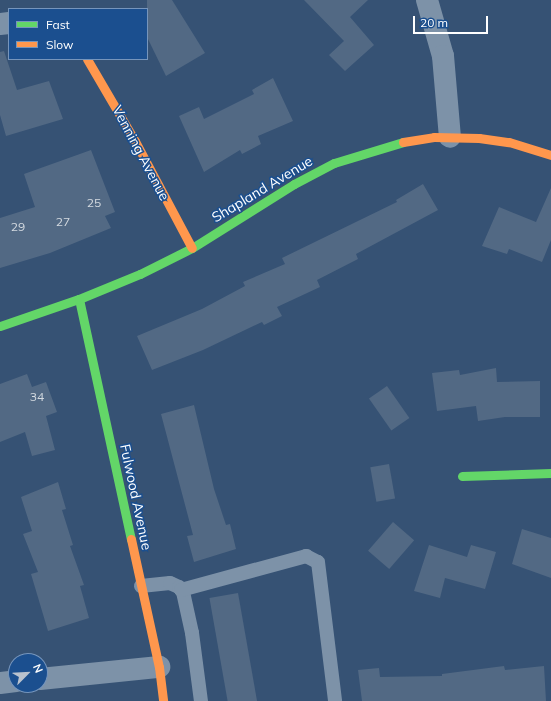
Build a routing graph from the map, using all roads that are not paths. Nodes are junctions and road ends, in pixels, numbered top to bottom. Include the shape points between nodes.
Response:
1 (427, 0) edge
2 (88, 60) edge
3 (450, 137) junction
4 (551, 155) edge
5 (192, 248) junction
6 (79, 299) junction
7 (0, 326) edge
8 (551, 473) edge
9 (462, 476) dead end
10 (141, 586) junction
11 (181, 590) junction
12 (159, 667) junction
13 (48, 678) edge
14 (163, 701) edge
15 (202, 701) edge
16 (335, 701) edge

1 - 3 street via 443,56
2 - 5 street, Venning Avenue via 135,141
3 - 4 street, Shapland Avenue via 509,142
3 - 5 street, Shapland Avenue via 419,138 389,145 334,164 294,184
5 - 6 street, Shapland Avenue via 140,274
6 - 7 street, Shapland Avenue
6 - 10 street, Fulwood Avenue
8 - 9 street
10 - 11 lane via 170,583
10 - 12 street, Fulwood Avenue
11 - 15 lane via 192,633
11 - 16 lane via 306,556 318,562
12 - 13 street
12 - 14 street, Fulwood Avenue

